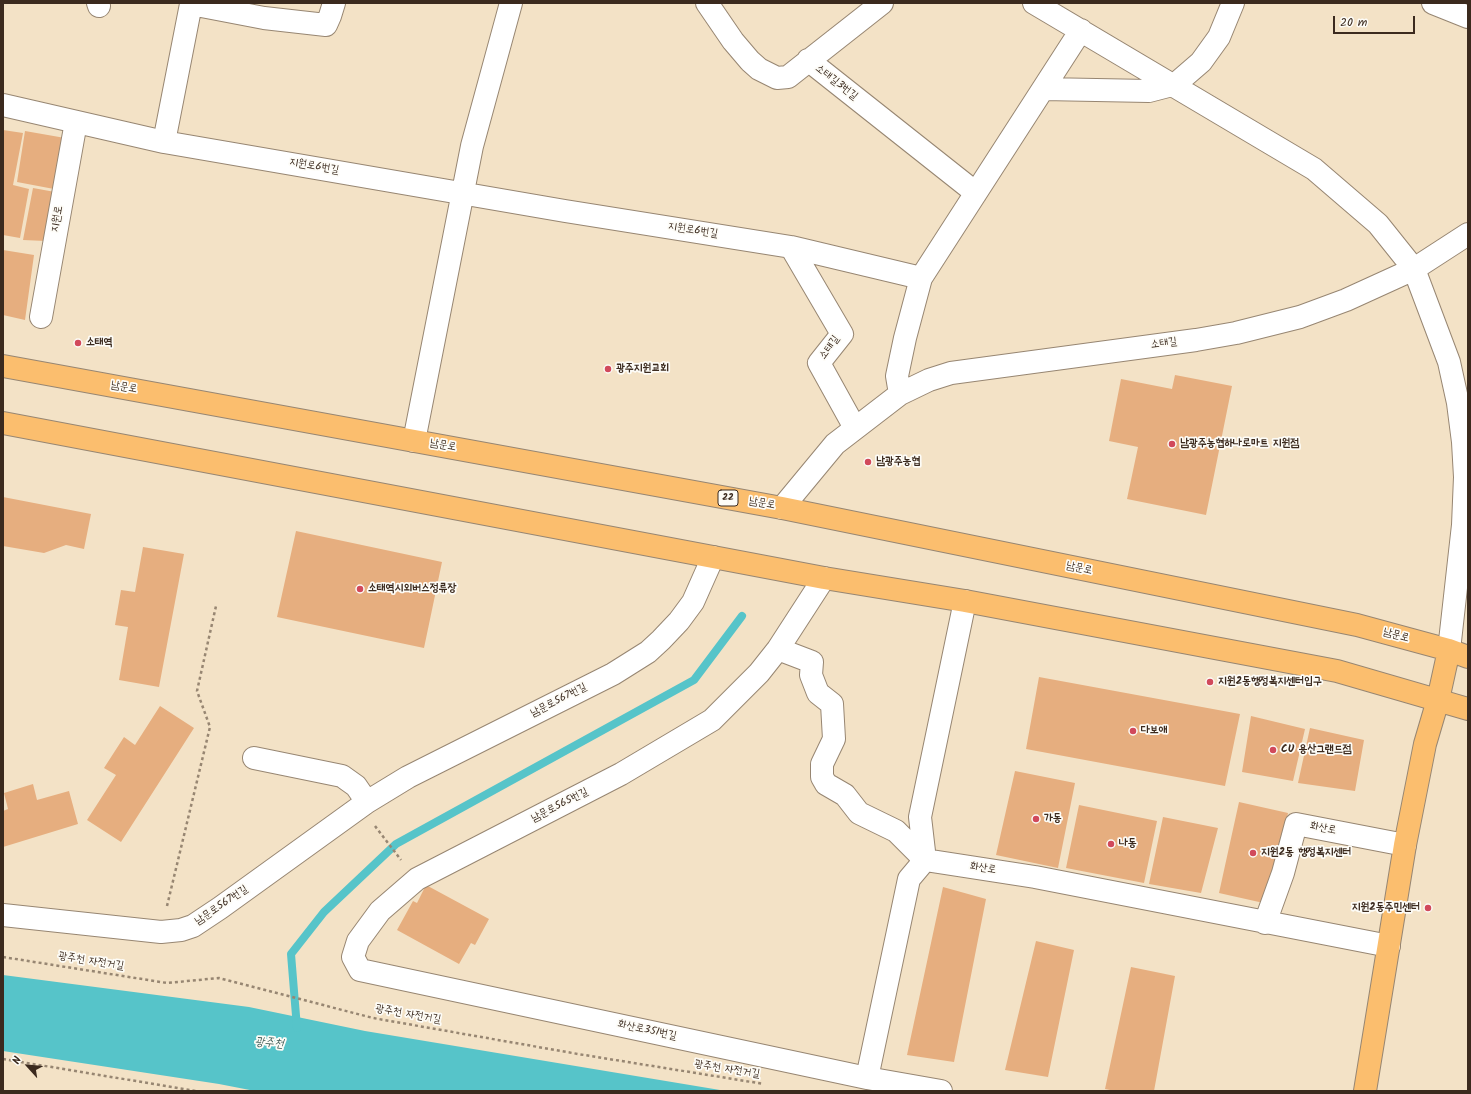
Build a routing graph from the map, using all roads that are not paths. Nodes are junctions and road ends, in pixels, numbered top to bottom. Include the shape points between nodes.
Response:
1 (334, 3) edge
2 (511, 3) edge
3 (707, 3) edge
4 (882, 3) edge
5 (1034, 3) edge
6 (1233, 3) edge
7 (1433, 3) edge
8 (1468, 17) edge
9 (1081, 30) junction
10 (808, 60) junction
11 (1172, 85) junction
12 (1043, 89) junction
13 (3, 105) edge
14 (76, 122) junction
15 (164, 142) junction
16 (463, 193) junction
17 (976, 193) junction
18 (1468, 234) edge
19 (791, 247) junction
20 (1414, 269) junction
21 (921, 278) junction
22 (41, 317) dead end
23 (3, 366) edge
24 (900, 394) junction
25 (3, 423) edge
26 (855, 428) junction
27 (414, 441) junction
28 (782, 508) junction
29 (713, 558) junction
30 (824, 578) junction
31 (965, 600) junction
32 (778, 649) junction
33 (1459, 653) edge
34 (1438, 700) junction
35 (1468, 709) edge
36 (254, 758) dead end
37 (367, 802) junction
38 (1405, 845) junction
39 (926, 860) junction
40 (3, 915) edge
41 (1265, 923) junction
42 (1389, 946) junction
43 (356, 963) joint
44 (867, 1078) junction
45 (941, 1091) edge
46 (1365, 1091) edge

1 - 15 street via 326,25 264,18 191,4
2 - 16 street via 472,146
3 - 10 street, 소태길3번길 via 733,41 759,69 777,78 788,77
4 - 10 street
5 - 9 street
6 - 11 street via 1219,37 1201,62
7 - 8 street
9 - 11 street
9 - 12 street
10 - 17 street, 소태길3번길
11 - 12 street via 1148,91
11 - 20 street via 1314,169 1378,224
12 - 17 street
13 - 14 street, 지원로6번길
14 - 15 street, 지원로6번길
14 - 22 street, 지원로
15 - 16 street, 지원로6번길
16 - 19 street, 지원로6번길
16 - 27 street
17 - 21 street
18 - 20 street, 소태길
19 - 21 street, 지원로6번길
19 - 26 street, 소태길 via 842,334 819,363
20 - 24 street, 소태길 via 1346,300 1300,317 1243,331 1196,340 951,373
20 - 33 street via 1449,362 1463,442 1465,476
21 - 24 street via 897,376
23 - 27 main road, 남문로 / 22
24 - 26 street, 소태길
25 - 29 main road
26 - 28 street, 소태길 via 835,444
27 - 28 main road, 남문로 / 22
28 - 33 main road, 남문로 / 22 via 1357,626
29 - 30 main road
29 - 37 street, 남문로567번길 via 693,602 662,640 648,652 613,674 408,777
30 - 31 main road
30 - 32 street, 남문로565번길
31 - 34 main road via 1337,671
31 - 39 street via 920,817
32 - 39 street via 812,662 811,675 818,693 832,704 834,739 822,764 822,777 826,784 845,795 859,813 896,831
32 - 43 street, 남문로565번길 via 759,673 712,720 621,774 417,879 380,911 358,941 353,957
33 - 34 main road
34 - 35 main road
34 - 38 main road via 1425,744
36 - 37 street via 342,776 356,786
37 - 40 street, 남문로567번길 via 226,904 193,926 181,930 161,932
38 - 41 street, 화산로 via 1296,824 1283,873
38 - 42 main road
39 - 41 street, 화산로 via 1035,877
39 - 44 street via 910,879
41 - 42 street, 화산로
42 - 46 main road
43 - 44 street, 화산로351번길 via 360,970
44 - 45 street, 화산로351번길

